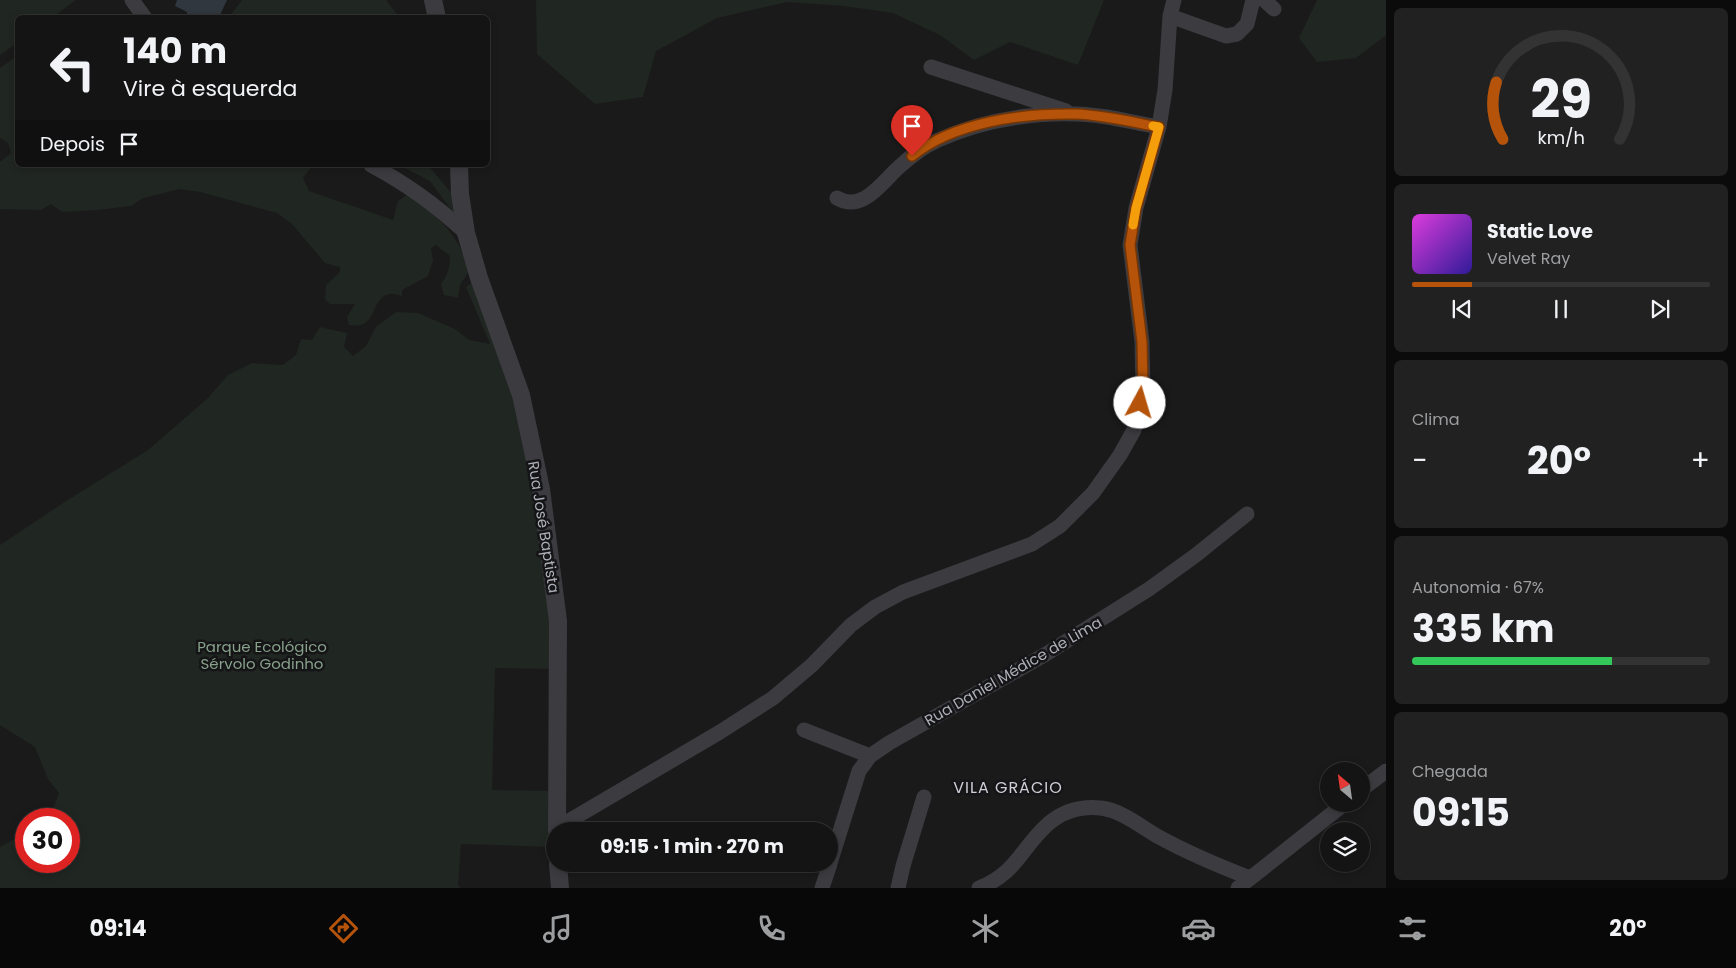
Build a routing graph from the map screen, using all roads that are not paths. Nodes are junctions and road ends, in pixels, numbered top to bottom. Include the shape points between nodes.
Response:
1 (132, 0) edge
2 (433, 0) edge
3 (1174, 0) edge
4 (1253, 0) edge
5 (143, 15) edge
6 (436, 15) edge
7 (1170, 16) junction
8 (931, 68) dead end
9 (1077, 114) junction
10 (1159, 127) junction
11 (374, 167) edge
12 (459, 167) edge
13 (837, 198) dead end
14 (466, 233) junction
15 (1247, 514) dead end
16 (804, 730) dead end
17 (870, 756) junction
18 (1386, 771) edge
19 (1370, 783) edge
20 (924, 797) dead end
21 (1334, 812) edge
22 (557, 822) edge
23 (570, 822) edge
24 (838, 837) edge
25 (559, 872) edge
26 (827, 872) edge
27 (1244, 883) edge
28 (560, 888) edge
29 (822, 888) edge
30 (898, 888) edge
31 (979, 888) edge

1 - 5 street
2 - 6 street
3 - 7 street
4 - 7 street via 1247,24 1237,34 1226,36
7 - 10 street
8 - 9 street
9 - 10 street
9 - 13 street via 1018,117 959,130 925,146 866,199 854,203
10 - 23 street via 1136,208 1130,245 1142,342 1143,390 1134,430 1093,493 1060,526 1032,544 904,592 875,607 851,625 812,665 773,698
11 - 14 street via 433,204
12 - 14 street, Rua José Baptista
14 - 22 street, Rua José Baptista via 521,395 540,489 558,621
15 - 17 street, Rua Daniel Médice de Lima via 1149,589 1046,654
16 - 17 street
17 - 24 street, Rua Daniel Médice de Lima via 859,770
18 - 19 street
20 - 30 street
21 - 27 street
25 - 28 street
26 - 29 street, Rua Daniel Médice de Lima
27 - 31 street via 1122,814 1101,808 1075,809 1061,814 1047,825 1009,871

